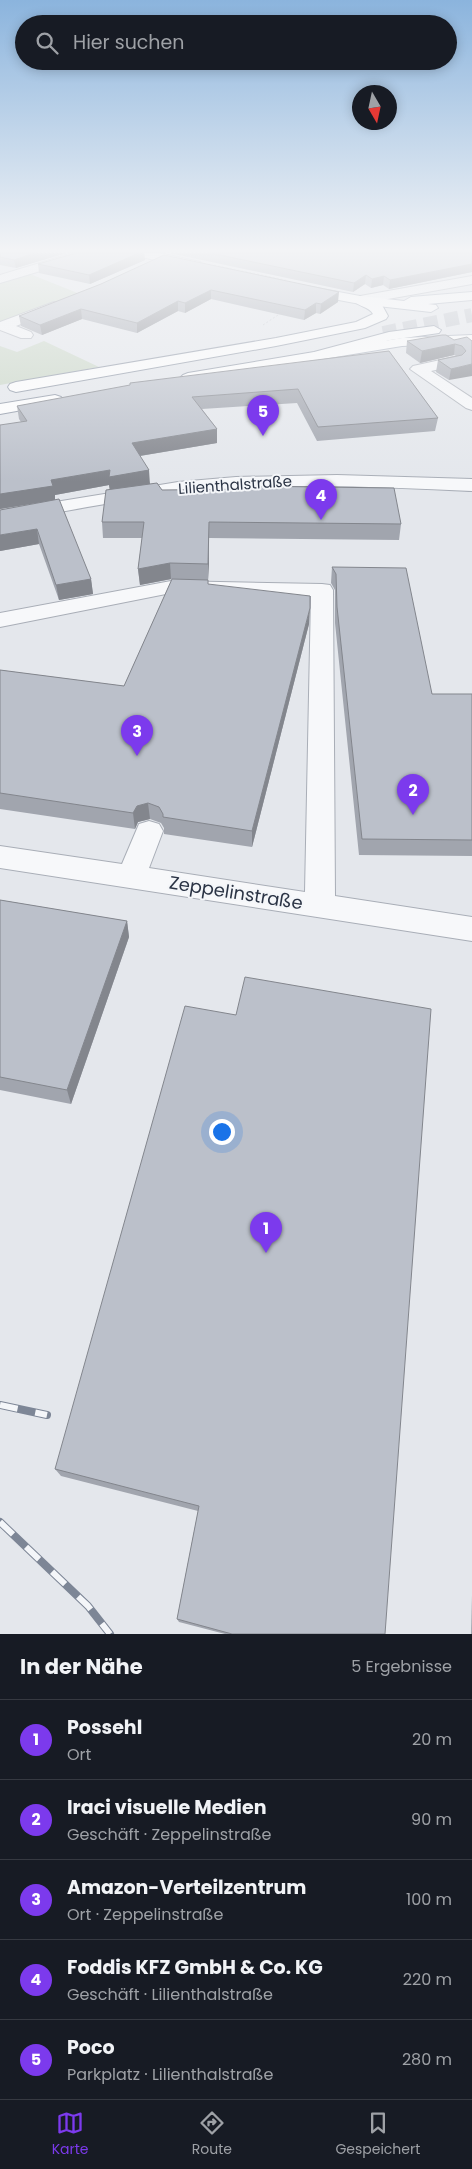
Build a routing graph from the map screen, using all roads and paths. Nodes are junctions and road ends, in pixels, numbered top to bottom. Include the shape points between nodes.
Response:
1 (11, 329) edge
2 (338, 329) edge
3 (361, 329) tunnel mouth
4 (434, 330) joint
5 (472, 330) edge
6 (382, 333) tunnel mouth
7 (317, 334) junction
8 (26, 335) edge
9 (472, 338) edge
10 (315, 356) junction
11 (454, 362) edge
12 (173, 380) edge
13 (0, 390) edge
14 (67, 398) edge
15 (0, 399) edge
16 (472, 404) edge
17 (0, 409) edge
18 (282, 462) dead end
19 (283, 481) junction
20 (472, 485) edge
21 (0, 517) edge
22 (0, 620) edge
23 (149, 832) dead end
24 (0, 857) edge
25 (131, 877) junction
26 (320, 906) junction
27 (472, 929) edge

1 - 8 street
2 - 7 main road
3 - 7 main road
4 - 5 main road
4 - 10 main road via 389,336
6 - 15 main road
7 - 13 main road
9 - 10 main road via 402,342
10 - 12 main road
11 - 16 street via 418,369
14 - 17 main road
18 - 19 street
19 - 20 street, Lilienthalstraße
19 - 21 street, Lilienthalstraße via 201,485
22 - 26 street via 172,587 322,590
23 - 25 street
24 - 25 street, Zeppelinstraße
25 - 26 street, Zeppelinstraße
26 - 27 street, Zeppelinstraße

